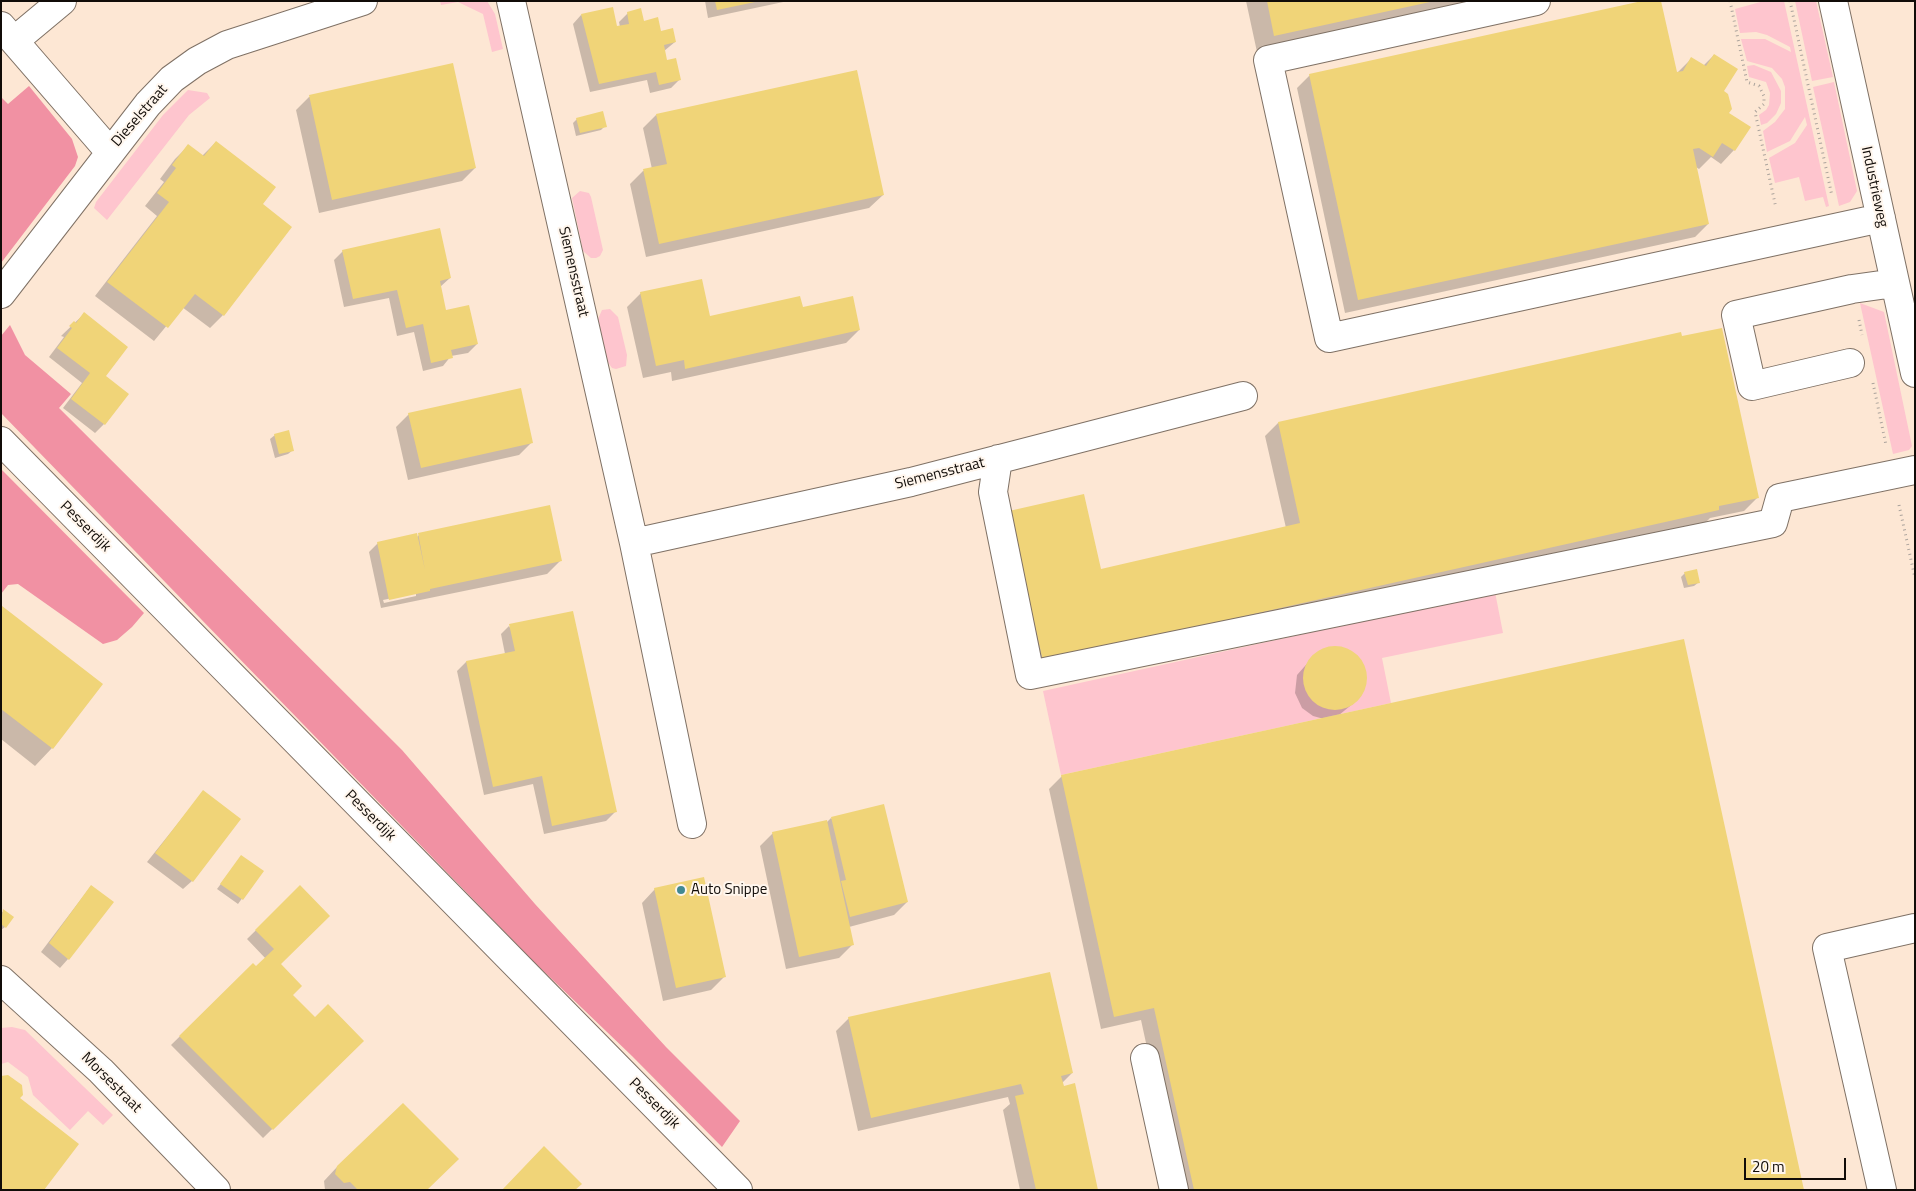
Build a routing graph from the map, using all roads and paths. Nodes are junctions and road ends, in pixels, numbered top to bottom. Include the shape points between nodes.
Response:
1 (62, 1) edge
2 (363, 1) edge
3 (511, 1) edge
4 (1536, 1) edge
5 (1730, 1) edge
6 (1833, 1) edge
7 (8, 34) edge
8 (110, 152) junction
9 (1881, 218) junction
10 (1783, 238) junction
11 (1895, 283) junction
12 (1, 294) edge
13 (1850, 363) dead end
14 (1915, 373) edge
15 (1243, 396) dead end
16 (1, 441) edge
17 (998, 460) junction
18 (1915, 470) edge
19 (634, 543) junction
20 (692, 824) dead end
21 (1915, 928) edge
22 (1, 980) edge
23 (1145, 1058) dead end
24 (216, 1190) edge
25 (738, 1190) edge
26 (1174, 1190) edge
27 (1882, 1190) edge

1 - 7 street
2 - 8 street, Dieselstraat via 227,45 197,61 148,104
3 - 19 street, Siemensstraat
4 - 10 street via 1268,60 1329,338
5 - 10 path via 1747,82 1759,86 1764,96 1764,104 1755,112
6 - 9 street, Industrieweg
7 - 8 street
8 - 12 street, Dieselstraat
9 - 10 street
9 - 11 street, Industrieweg
11 - 13 street via 1736,314 1752,386
11 - 14 street, Industrieweg
15 - 17 street, Siemensstraat
16 - 25 street, Pesserdijk
17 - 18 street via 993,492 1030,675 1773,523 1780,498
17 - 19 street, Siemensstraat
19 - 20 street, Siemensstraat
21 - 27 street via 1827,948
22 - 24 street, Morsestraat via 101,1071
23 - 26 street

